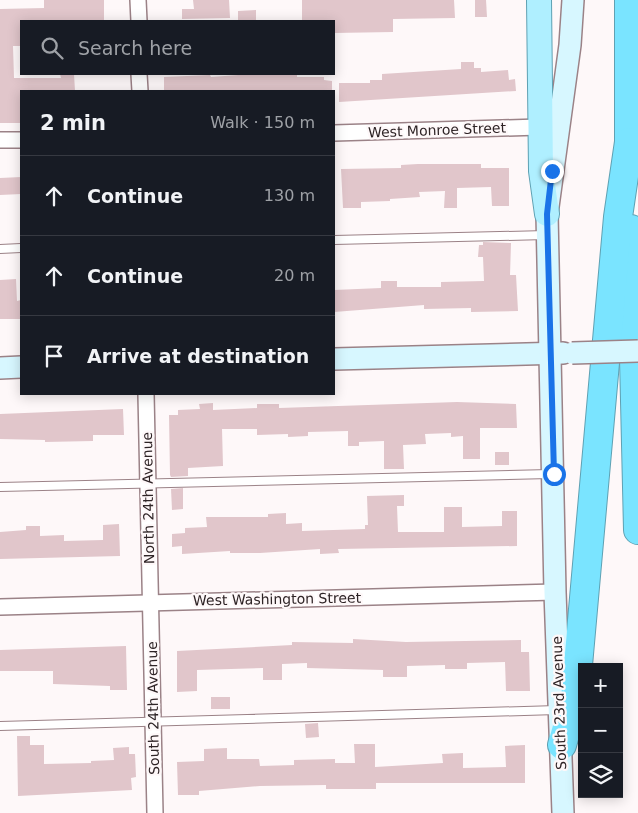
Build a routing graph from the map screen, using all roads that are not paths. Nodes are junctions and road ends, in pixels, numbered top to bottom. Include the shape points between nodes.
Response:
1 (138, 0) edge
2 (539, 0) edge
3 (573, 0) edge
4 (629, 0) edge
5 (139, 20) edge
6 (140, 75) edge
7 (140, 90) edge
8 (539, 127) junction
9 (335, 133) edge
10 (0, 140) edge
11 (20, 140) edge
12 (629, 142) junction
13 (548, 225) junction
14 (335, 240) edge
15 (20, 248) edge
16 (0, 249) edge
17 (638, 351) edge
18 (550, 354) junction
19 (335, 359) edge
20 (20, 367) edge
21 (0, 368) edge
22 (146, 395) edge
23 (554, 474) junction
24 (148, 484) junction
25 (0, 488) edge
26 (638, 530) edge
27 (555, 592) junction
28 (151, 603) junction
29 (0, 606) edge
30 (560, 710) junction
31 (152, 720) junction
32 (0, 726) edge
33 (562, 746) junction
34 (155, 813) edge
35 (563, 813) edge

1 - 5 street
2 - 8 main road
3 - 13 main road, South 23rd Avenue
4 - 12 highway
6 - 7 street
8 - 9 street, West Monroe Street
8 - 13 main road
10 - 11 street
12 - 26 highway
12 - 33 highway via 618,217 575,699
13 - 14 lane
13 - 18 main road, South 23rd Avenue
15 - 16 lane
17 - 18 main road, bridge
18 - 19 main road
18 - 23 main road, South 23rd Avenue
20 - 21 main road
22 - 24 street, North 24th Avenue
23 - 24 lane
23 - 27 main road, South 23rd Avenue
24 - 25 lane
24 - 28 street, North 24th Avenue
27 - 28 street, West Washington Street
27 - 30 main road, South 23rd Avenue
28 - 29 street, West Washington Street
28 - 31 street, South 24th Avenue
30 - 31 lane
30 - 33 main road, South 23rd Avenue
31 - 32 lane
31 - 34 street, South 24th Avenue
33 - 35 main road, South 23rd Avenue

